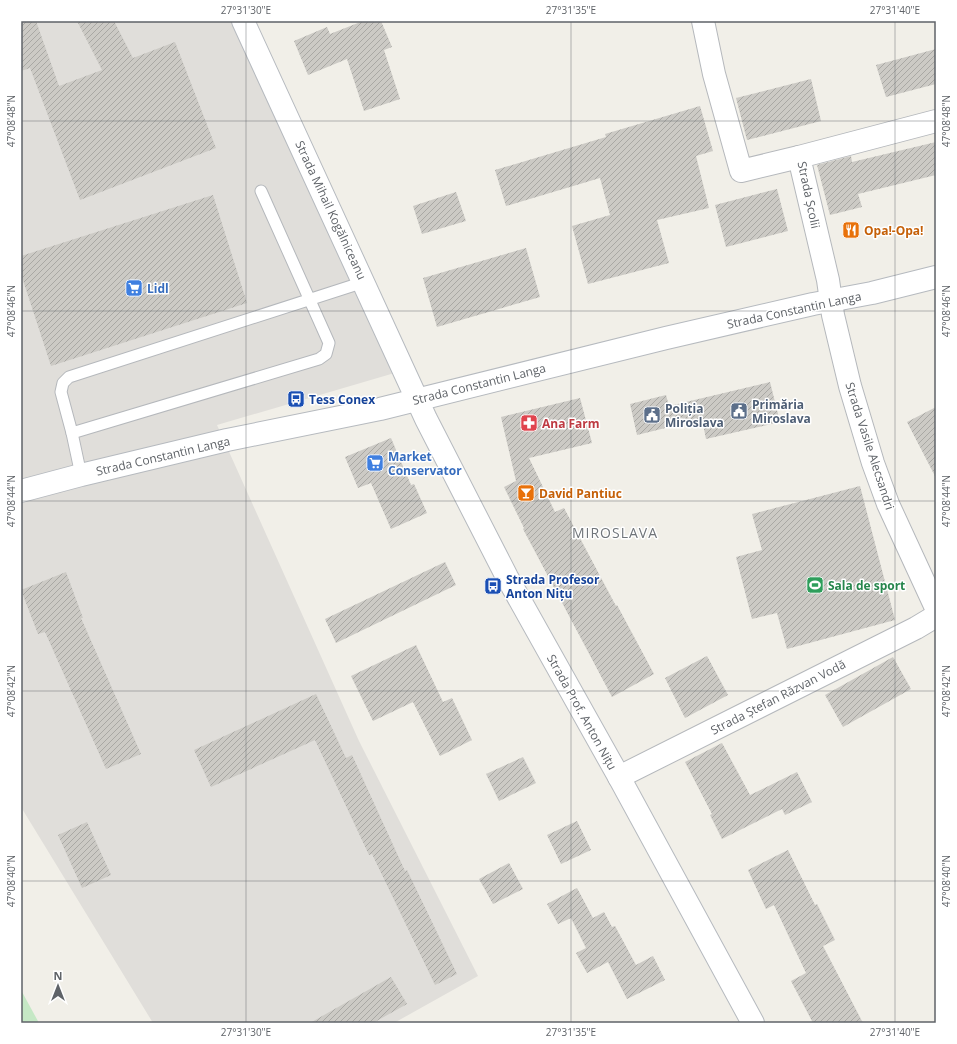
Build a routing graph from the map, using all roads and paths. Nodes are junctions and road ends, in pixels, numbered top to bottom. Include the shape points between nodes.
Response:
1 (243, 21) edge
2 (703, 21) edge
3 (936, 121) edge
4 (799, 157) junction
5 (261, 191) dead end
6 (936, 277) edge
7 (364, 282) junction
8 (309, 299) junction
9 (831, 300) junction
10 (417, 399) junction
11 (72, 433) junction
12 (81, 475) junction
13 (21, 492) edge
14 (936, 608) edge
15 (936, 616) edge
16 (619, 778) junction
17 (753, 1023) edge

1 - 7 street, Strada Mihail Kogălniceanu
2 - 4 street via 714,74 741,171
3 - 4 street, Strada Școlii
4 - 9 street, Strada Școlii
5 - 8 lane
6 - 9 street, Strada Constantin Langa
7 - 8 lane
7 - 10 street, Strada Mihail Kogălniceanu
8 - 11 lane via 69,377 63,383 61,392
8 - 11 lane via 329,343 326,354 319,359
9 - 10 street, Strada Constantin Langa
9 - 14 street, Strada Vasile Alecsandri via 850,386 876,472
10 - 12 street, Strada Constantin Langa
10 - 16 street, Strada Prof. Anton Nițu via 507,577
11 - 12 lane
12 - 13 street, Strada Constantin Langa
15 - 16 street, Strada Ștefan Răzvan Vodă
16 - 17 street, Strada Prof. Anton Nițu

